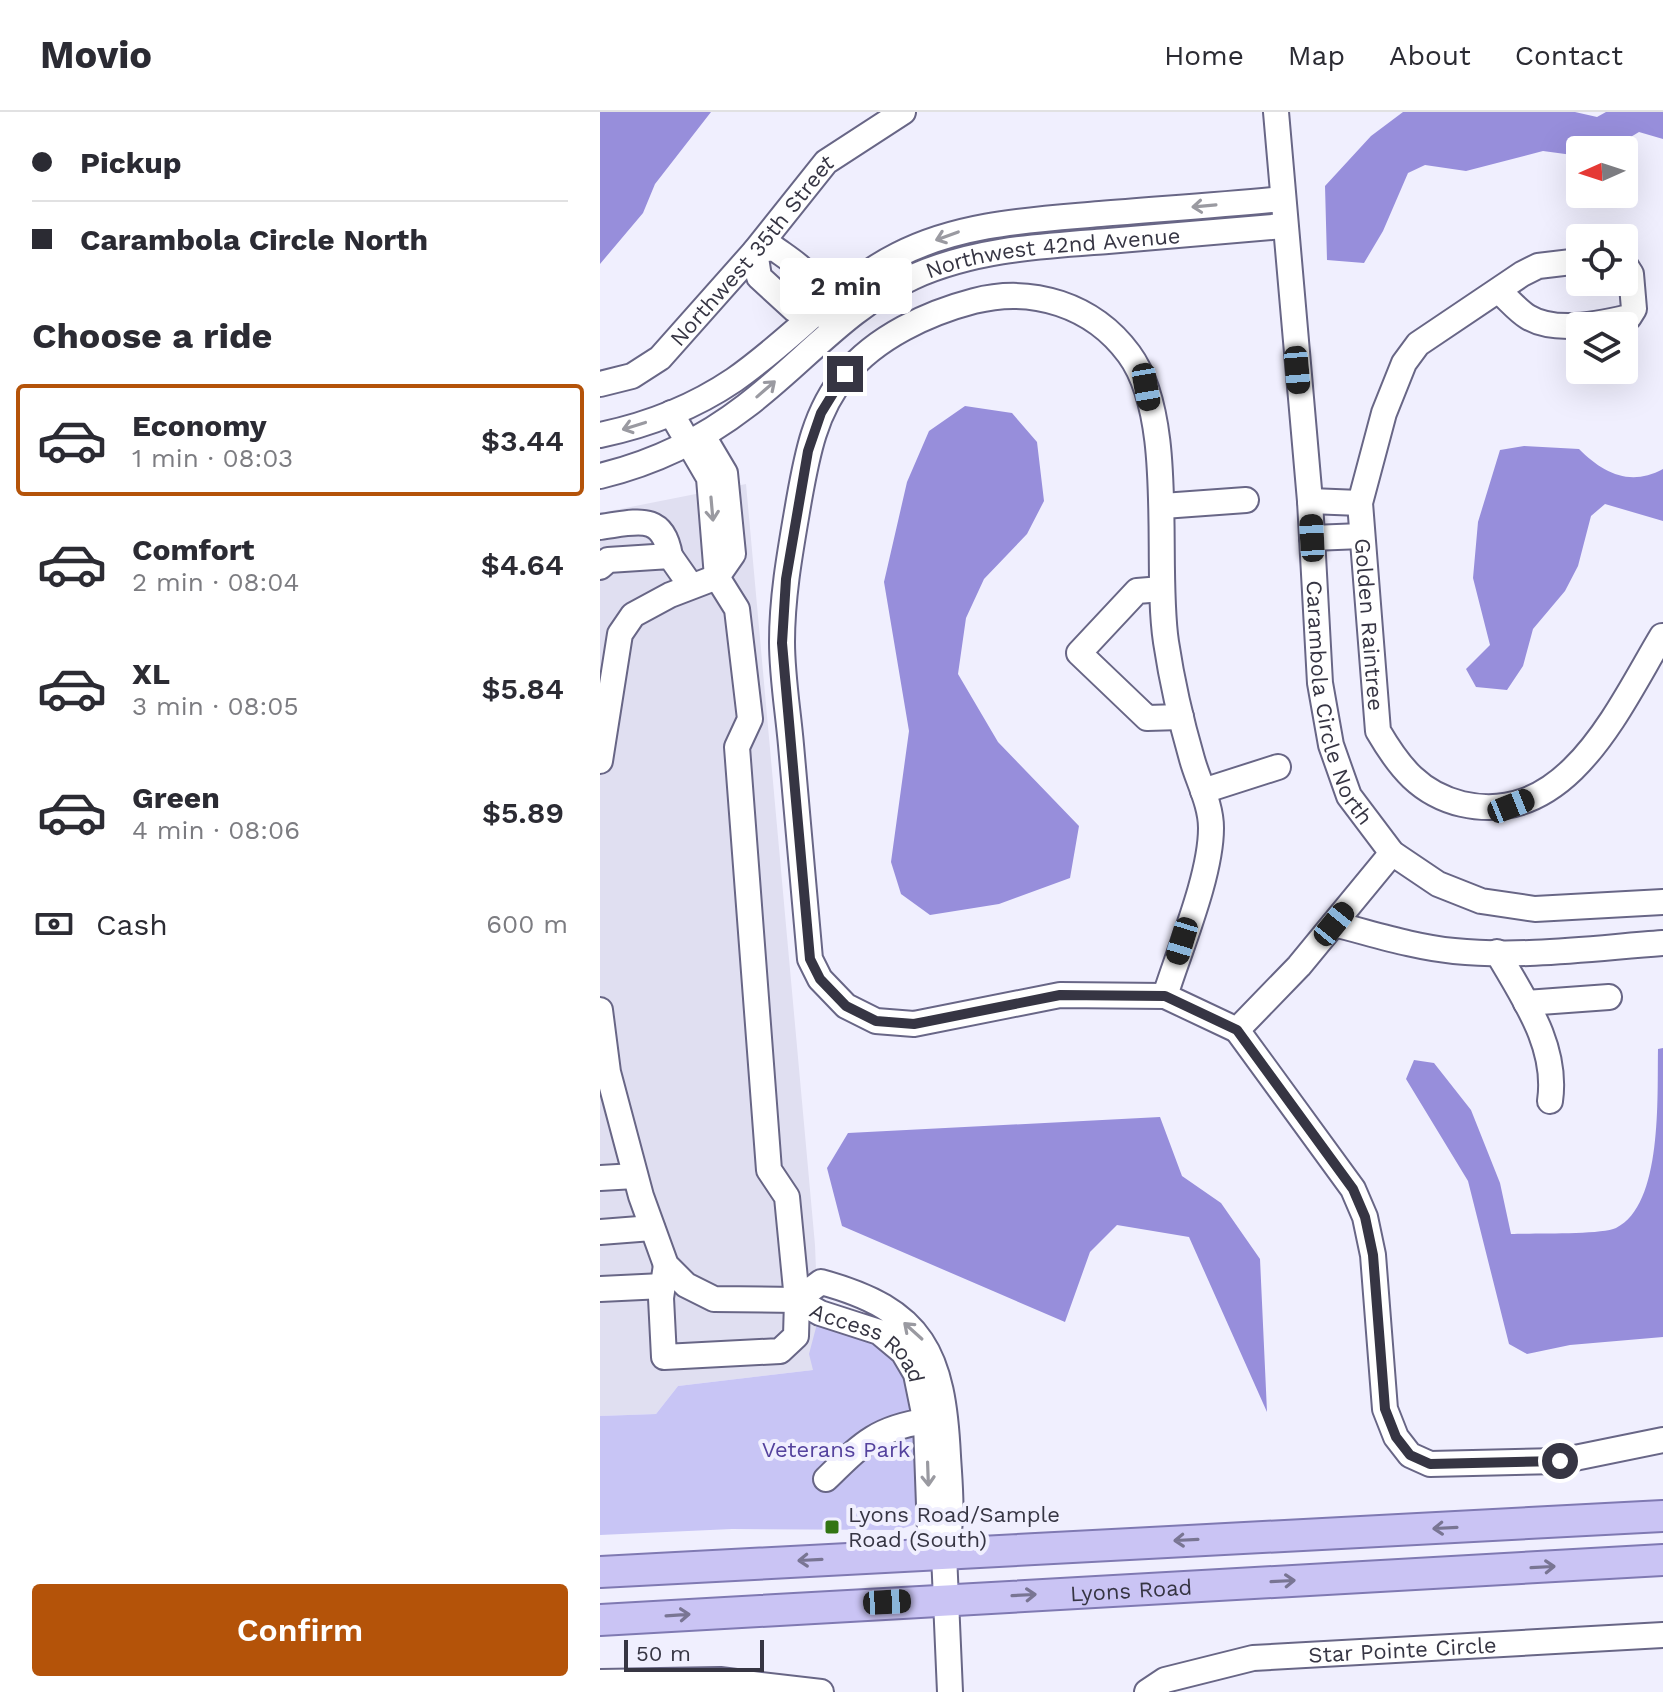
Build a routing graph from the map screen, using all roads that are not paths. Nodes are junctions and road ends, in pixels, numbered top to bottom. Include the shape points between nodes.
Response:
1 (903, 112) edge
2 (1276, 112) edge
3 (1282, 199) junction
4 (1283, 226) junction
5 (755, 251) junction
6 (1566, 263) edge
7 (1500, 292) junction
8 (1633, 296) edge
9 (826, 317) junction
10 (600, 384) edge
11 (679, 410) junction
12 (600, 435) edge
13 (695, 439) junction
14 (600, 476) edge
15 (1246, 500) dead end
16 (1310, 501) junction
17 (1360, 503) junction
18 (1163, 506) junction
19 (600, 527) edge
20 (1362, 536) junction
21 (1312, 538) junction
22 (670, 556) junction
23 (600, 567) edge
24 (717, 577) junction
25 (691, 586) junction
26 (1162, 589) junction
27 (610, 635) edge
28 (1662, 636) edge
29 (1181, 717) junction
30 (600, 761) edge
31 (1278, 767) dead end
32 (1203, 791) junction
33 (1392, 853) junction
34 (1663, 902) edge
35 (1334, 924) junction
36 (1663, 943) edge
37 (1497, 952) junction
38 (1165, 996) junction
39 (1609, 997) dead end
40 (1526, 1003) junction
41 (600, 1013) edge
42 (1237, 1030) junction
43 (603, 1067) edge
44 (1550, 1101) dead end
45 (610, 1122) edge
46 (635, 1176) junction
47 (600, 1178) edge
48 (652, 1228) junction
49 (600, 1232) edge
50 (664, 1276) junction
51 (600, 1289) edge
52 (797, 1300) junction
53 (926, 1421) junction
54 (1663, 1440) edge
55 (826, 1479) dead end
56 (1663, 1516) edge
57 (944, 1554) junction
58 (1663, 1560) edge
59 (600, 1572) edge
60 (946, 1599) junction
61 (600, 1620) edge
62 (1663, 1635) edge
63 (600, 1682) edge
64 (821, 1692) edge
65 (950, 1692) edge
66 (1147, 1692) edge

1 - 5 street, Northwest 35th Street via 826,162
2 - 3 street, Carambola Circle North
3 - 4 street, Carambola Circle North
3 -> 9 street, Northwest 42nd Avenue via 1020,221 958,232 902,252 858,276
4 - 9 street, Northwest 42nd Avenue via 1023,247 964,258
4 - 16 street, Carambola Circle North
5 - 9 street via 759,277 795,310
5 - 9 street via 774,248 801,270 815,284
5 - 10 street, Northwest 35th Street via 660,358 632,376
6 - 7 street, Golden Raintree via 1538,266
7 - 8 street via 1528,317 1548,325 1629,317
7 - 17 street, Golden Raintree via 1418,344 1404,363 1384,413
9 - 11 street, Northwest 42nd Avenue via 734,380
13 -> 9 street, Northwest 42nd Avenue via 746,406
11 -> 12 street, Northwest 42nd Avenue
11 - 13 street
13 - 14 street, Northwest 42nd Avenue via 644,466
13 - 24 street via 725,473 731,507 733,554
15 - 18 street
16 - 17 street
16 - 21 street, Carambola Circle North
17 - 20 street, Golden Raintree
18 - 26 street
18 - 38 street via 1146,387 1130,355 1104,327 1077,309 1036,295 994,296 957,305 913,322 874,348 845,374 821,413 808,451 786,579 782,643 810,959 820,979 846,1006 876,1021 914,1024 1060,995
19 - 22 street via 660,527
20 - 21 street
20 - 28 street, Golden Raintree via 1378,731 1418,786 1444,799 1476,807 1511,806 1561,780 1607,729
21 - 33 street, Carambola Circle North via 1320,683 1331,745 1349,796
22 - 23 street via 608,560
22 - 25 street
24 - 25 street
24 - 52 street via 737,609 750,719 737,747 769,1170 787,1197
25 - 27 street via 633,615
26 - 29 street
26 - 29 street via 1137,591 1079,653 1147,718
27 - 30 street
29 - 32 street
31 - 32 street
32 - 38 street via 1211,825 1207,860
33 - 34 street, Carambola Circle North via 1438,884 1481,901 1535,909
33 - 35 street, Carambola Circle North
35 - 37 street via 1404,943
35 - 42 street, Carambola Circle North
36 - 37 street
37 - 40 street
38 - 42 street
39 - 40 street
40 - 44 street via 1549,1051 1554,1074
41 - 43 street, Access Road
42 - 54 street via 1353,1189 1365,1217 1373,1255 1385,1409 1410,1455 1430,1464 1560,1461
43 - 45 street, Access Road
45 - 46 street, Access Road
46 - 47 street
46 - 48 street, Access Road
48 - 49 street
48 - 50 street, Access Road
50 - 51 street
50 - 52 street, Access Road via 714,1299
50 - 52 street via 664,1357 780,1351 796,1336
52 - 53 street, Access Road via 879,1332 903,1352 916,1374
57 -> 52 street, Access Road via 951,1529 943,1401 924,1340 890,1310 858,1292 821,1282
53 - 55 street via 871,1436
53 -> 57 street, Access Road via 930,1532
56 -> 57 main road, Lyons Road
57 -> 59 main road, Lyons Road
57 - 60 street
60 -> 58 main road, Lyons Road
61 -> 60 main road, Lyons Road
60 - 65 street
62 - 66 street, Star Pointe Circle via 1253,1658 1165,1680
63 - 64 street via 720,1680

